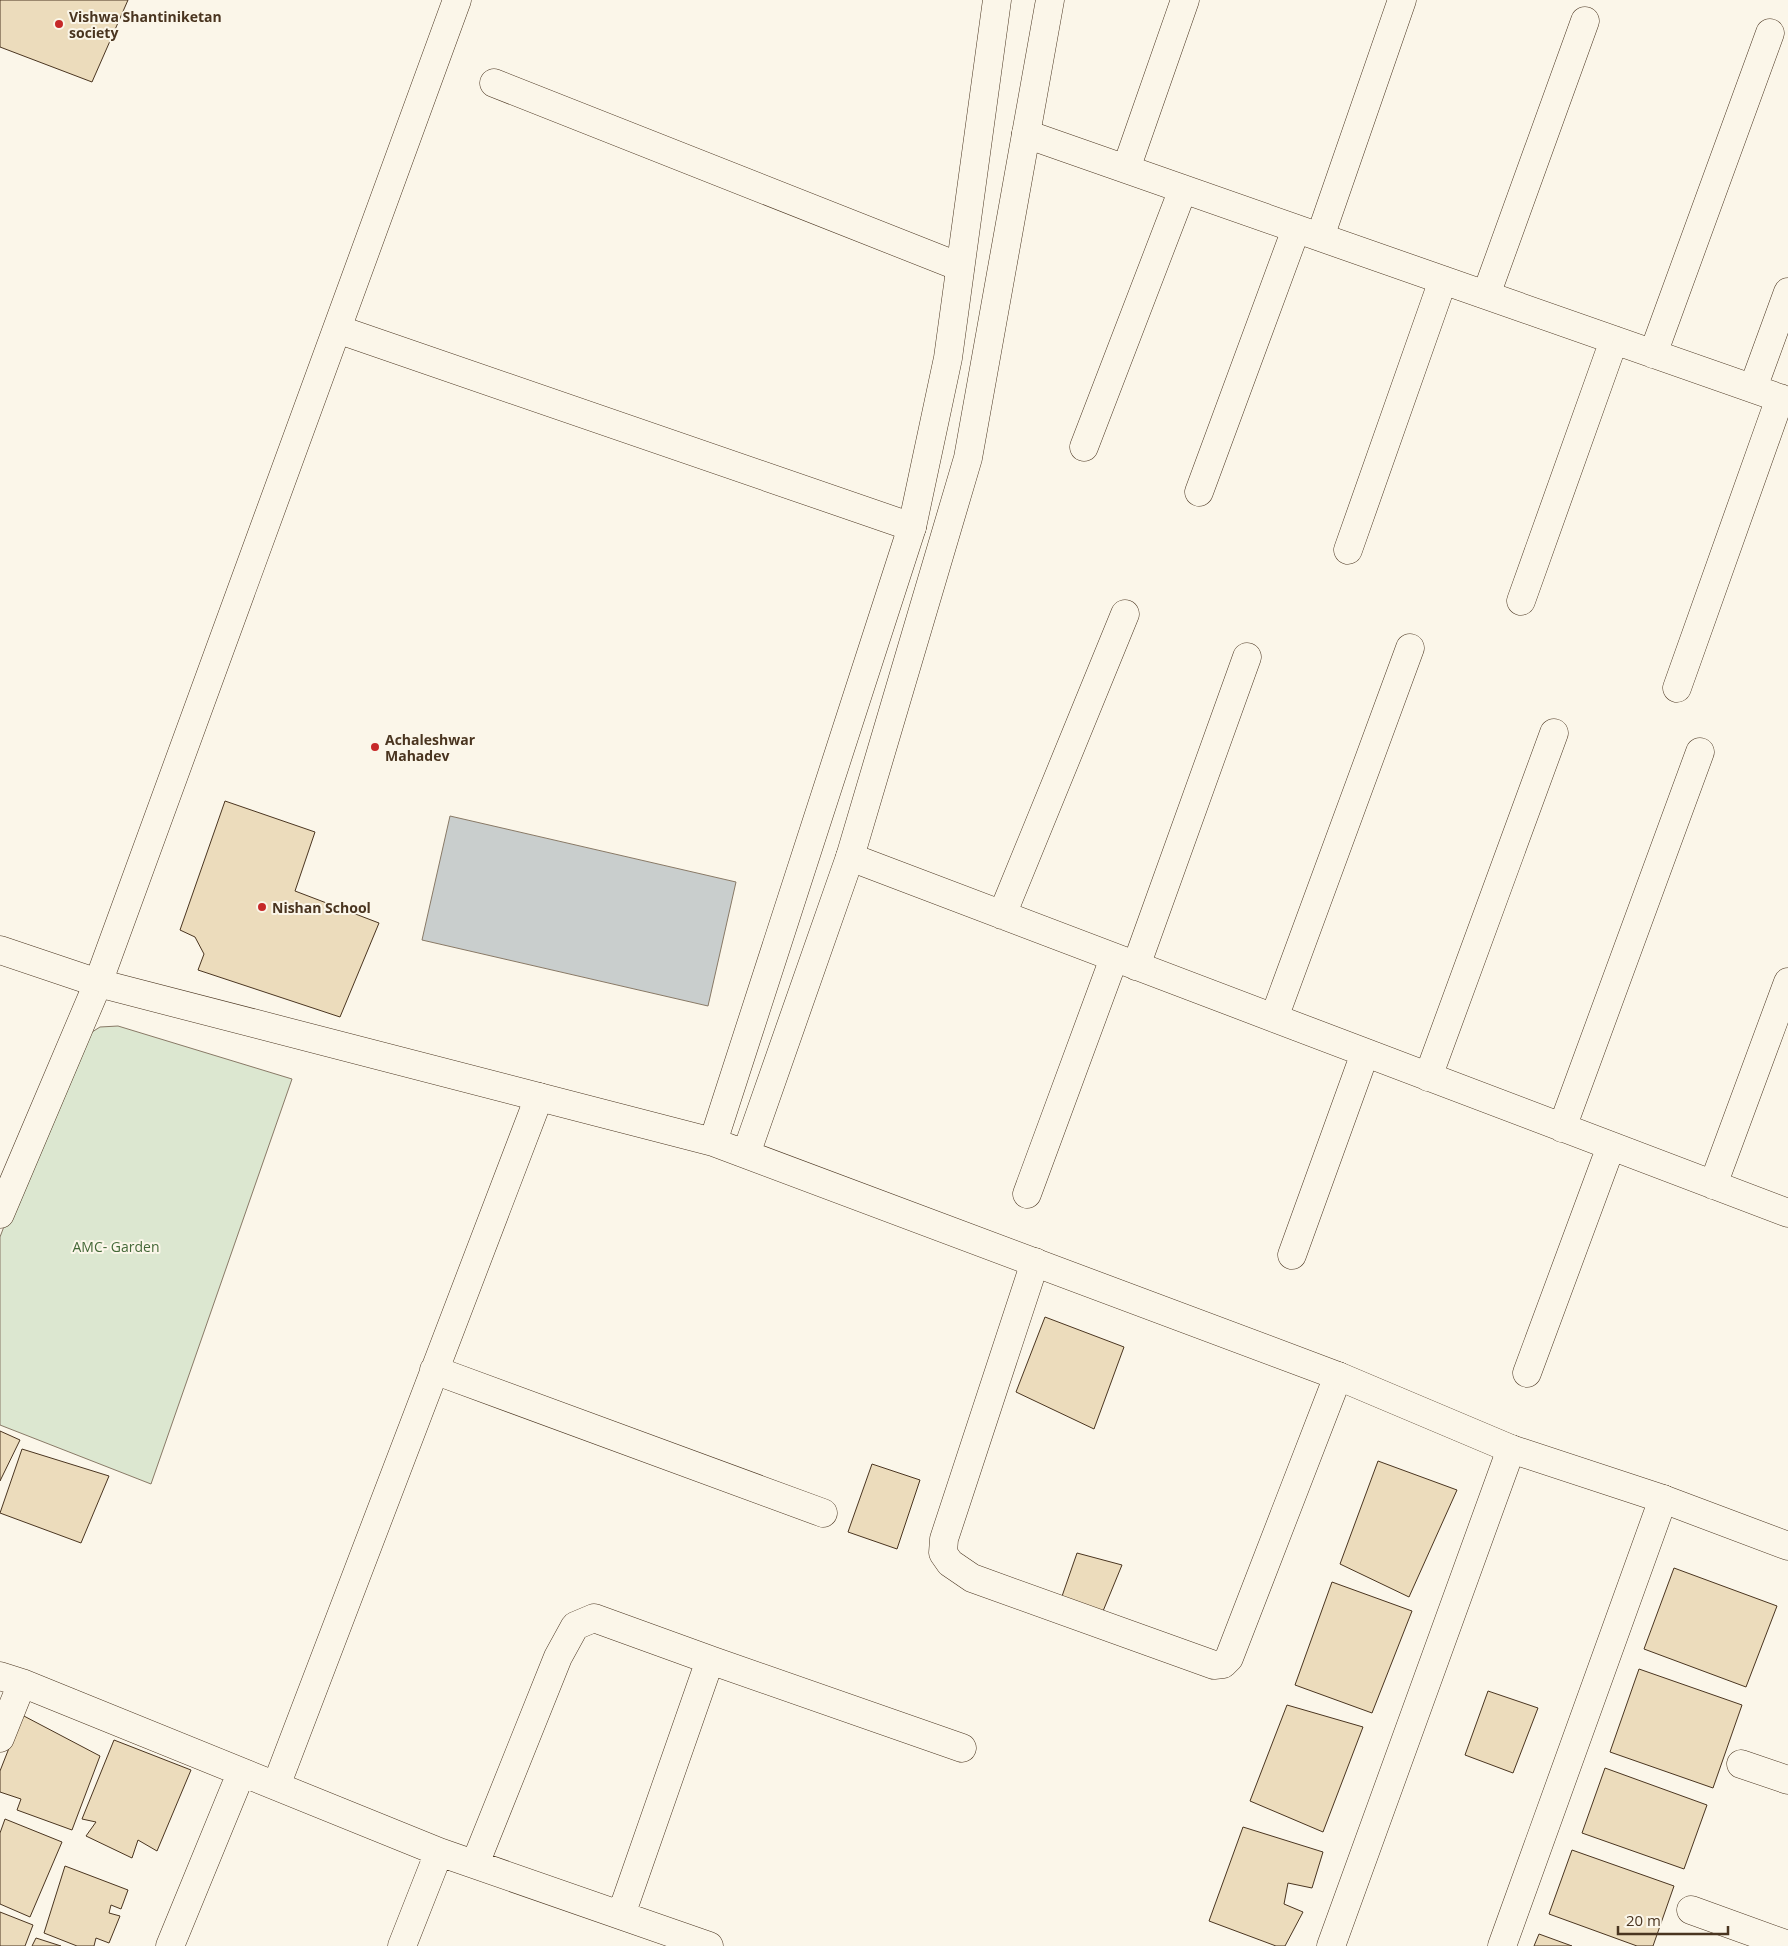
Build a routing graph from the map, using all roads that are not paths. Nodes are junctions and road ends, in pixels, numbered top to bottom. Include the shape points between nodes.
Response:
1 (457, 0) edge
2 (997, 0) edge
3 (1050, 0) edge
4 (1185, 0) edge
5 (1402, 0) edge
6 (1585, 21) dead end
7 (1770, 33) dead end
8 (494, 83) dead end
9 (1026, 134) junction
10 (1126, 169) junction
11 (1183, 189) junction
12 (1308, 233) junction
13 (960, 267) junction
14 (1443, 280) junction
15 (1788, 292) edge
16 (1486, 295) junction
17 (337, 329) junction
18 (1614, 340) junction
19 (1653, 354) junction
20 (1753, 388) junction
21 (1784, 400) edge
22 (1084, 447) dead end
23 (1199, 492) dead end
24 (912, 527) junction
25 (1348, 550) dead end
26 (1522, 601) dead end
27 (1124, 614) dead end
28 (1410, 648) dead end
29 (1247, 657) dead end
30 (1677, 688) dead end
31 (1554, 732) dead end
32 (1700, 752) dead end
33 (850, 857) junction
34 (1002, 915) junction
35 (0, 950) edge
36 (1125, 962) junction
37 (1788, 982) edge
38 (98, 983) junction
39 (1274, 1018) junction
40 (1365, 1053) junction
41 (1428, 1077) junction
42 (539, 1097) junction
43 (1562, 1128) junction
44 (713, 1142) junction
45 (1611, 1146) junction
46 (746, 1154) junction
47 (1713, 1185) junction
48 (1027, 1194) dead end
49 (0, 1214) edge
50 (1788, 1214) edge
51 (1292, 1255) dead end
52 (1035, 1262) junction
53 (434, 1370) junction
54 (1527, 1373) dead end
55 (1338, 1376) junction
56 (1511, 1449) junction
57 (1663, 1499) junction
58 (824, 1513) dead end
59 (1788, 1546) edge
60 (710, 1660) junction
61 (11, 1680) edge
62 (0, 1738) edge
63 (962, 1748) dead end
64 (1741, 1764) dead end
65 (241, 1773) junction
66 (1788, 1780) edge
67 (276, 1786) junction
68 (439, 1852) junction
69 (475, 1864) junction
70 (1691, 1910) dead end
71 (621, 1915) junction
72 (1788, 1945) edge
73 (170, 1946) edge
74 (402, 1946) edge
75 (709, 1946) edge
76 (1331, 1946) edge
77 (1502, 1946) edge

1 - 17 street
2 - 13 street
3 - 9 street
4 - 10 street
5 - 12 street
6 - 16 street
7 - 19 street
8 - 13 street
9 - 10 street
9 - 33 street via 968,458
10 - 11 street
11 - 12 street
11 - 22 street
12 - 14 street
12 - 23 street
13 - 24 street via 948,358
14 - 16 street
14 - 25 street
15 - 20 street
16 - 18 street
17 - 24 street
17 - 38 street
18 - 19 street
18 - 26 street
19 - 20 street
20 - 21 street
21 - 30 street
24 - 44 street
27 - 34 street
28 - 39 street
29 - 36 street
31 - 41 street
32 - 43 street
33 - 34 street
33 - 46 street
34 - 36 street
35 - 38 street
36 - 39 street
36 - 48 street
37 - 47 street
38 - 42 street
38 - 49 street
39 - 40 street
40 - 41 street
40 - 51 street
41 - 43 street
42 - 44 street
42 - 53 street
43 - 45 street
44 - 46 street
45 - 47 street
45 - 54 street
46 - 52 street
47 - 50 street
52 - 55 street
52 - 55 street via 944,1539 943,1553 950,1563 972,1578 1214,1665 1223,1664 1229,1658
53 - 58 street
53 - 67 street
55 - 56 street
56 - 57 street
56 - 76 street
57 - 59 street
57 - 77 street
60 - 63 street
60 - 69 street via 594,1618 575,1626 558,1657
60 - 71 street
61 - 62 street
61 - 65 street
64 - 66 street
65 - 67 street
65 - 73 street
67 - 68 street
68 - 69 street
68 - 74 street
69 - 71 street
70 - 72 street
71 - 75 street

